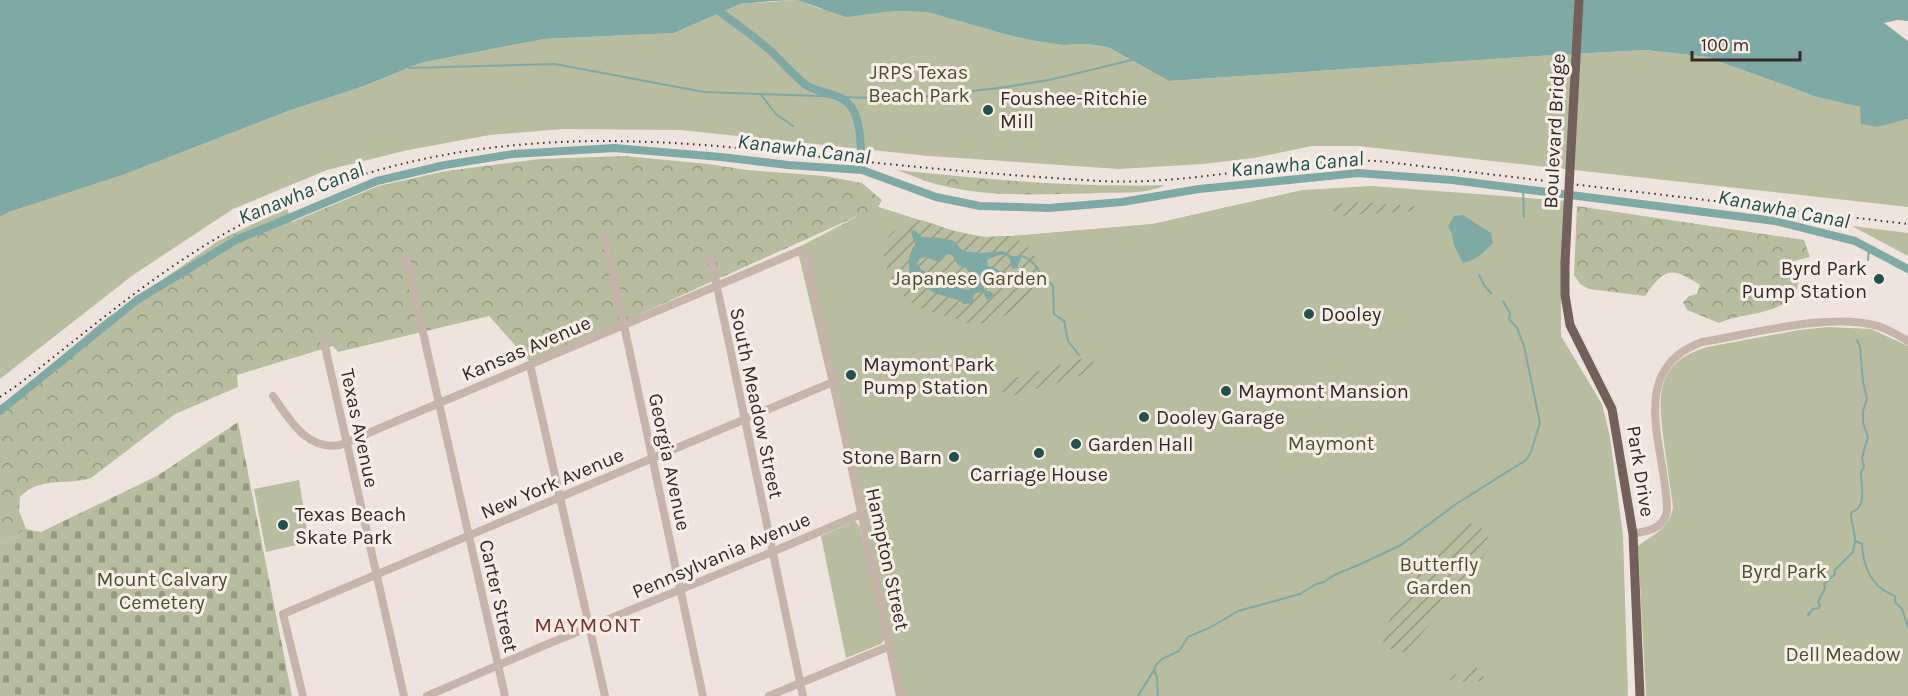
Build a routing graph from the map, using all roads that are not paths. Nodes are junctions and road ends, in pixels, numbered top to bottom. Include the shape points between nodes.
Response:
1 (1579, 0) edge
2 (604, 236) dead end
3 (806, 254) joint
4 (406, 257) dead end
5 (711, 258) dead end
6 (1565, 263) joint
7 (715, 286) junction
8 (624, 325) junction
9 (1908, 340) edge
10 (324, 342) dead end
11 (530, 365) junction
12 (833, 382) junction
13 (273, 396) dead end
14 (439, 402) junction
15 (744, 419) junction
16 (346, 442) junction
17 (652, 458) junction
18 (561, 497) junction
19 (861, 514) junction
20 (1633, 534) junction
21 (469, 536) junction
22 (772, 552) junction
23 (376, 574) junction
24 (680, 590) junction
25 (591, 627) junction
26 (890, 646) junction
27 (498, 666) junction
28 (801, 683) junction
29 (303, 696) edge
30 (404, 696) edge
31 (427, 696) edge
32 (505, 696) edge
33 (605, 696) edge
34 (703, 696) edge
35 (770, 696) edge
36 (803, 696) edge
37 (900, 696) edge
38 (1641, 696) edge

1 - 6 main road, Boulevard Bridge, bridge
2 - 8 street, Georgia Avenue
3 - 7 street, Kansas Avenue via 799,251
3 - 12 street, Hampton Street
4 - 14 street, Carter Street
5 - 7 street, South Meadow Street
6 - 20 main road, Park Drive via 1570,325 1612,409
7 - 8 street, Kansas Avenue
7 - 15 street, South Meadow Street
8 - 11 street, Kansas Avenue
8 - 17 street, Georgia Avenue
9 - 20 street via 1877,326 1824,321 1702,342 1685,350 1663,372 1654,400 1667,510 1657,527
10 - 16 street, Texas Avenue
11 - 14 street, Kansas Avenue
11 - 18 street
12 - 15 street, New York Avenue
12 - 19 street, Hampton Street
13 - 16 street, Kansas Avenue via 311,441 324,446
14 - 16 street, Kansas Avenue
14 - 21 street, Carter Street
15 - 17 street, New York Avenue
15 - 22 street, South Meadow Street
16 - 23 street, Texas Avenue
17 - 18 street, New York Avenue
17 - 24 street, Georgia Avenue
18 - 21 street, New York Avenue
18 - 25 street
19 - 22 street, Pennsylvania Avenue
19 - 26 street, Hampton Street
20 - 38 main road, Park Drive
21 - 23 street, New York Avenue
21 - 27 street, Carter Street
22 - 24 street, Pennsylvania Avenue
22 - 28 street, South Meadow Street
23 - 29 street, New York Avenue via 283,614
23 - 30 street, Texas Avenue
24 - 25 street, Pennsylvania Avenue
24 - 34 street, Georgia Avenue
25 - 27 street, Pennsylvania Avenue
25 - 33 street
26 - 28 street
26 - 37 street, Hampton Street
27 - 31 street, Pennsylvania Avenue
27 - 32 street, Carter Street
28 - 35 street
28 - 36 street, South Meadow Street

